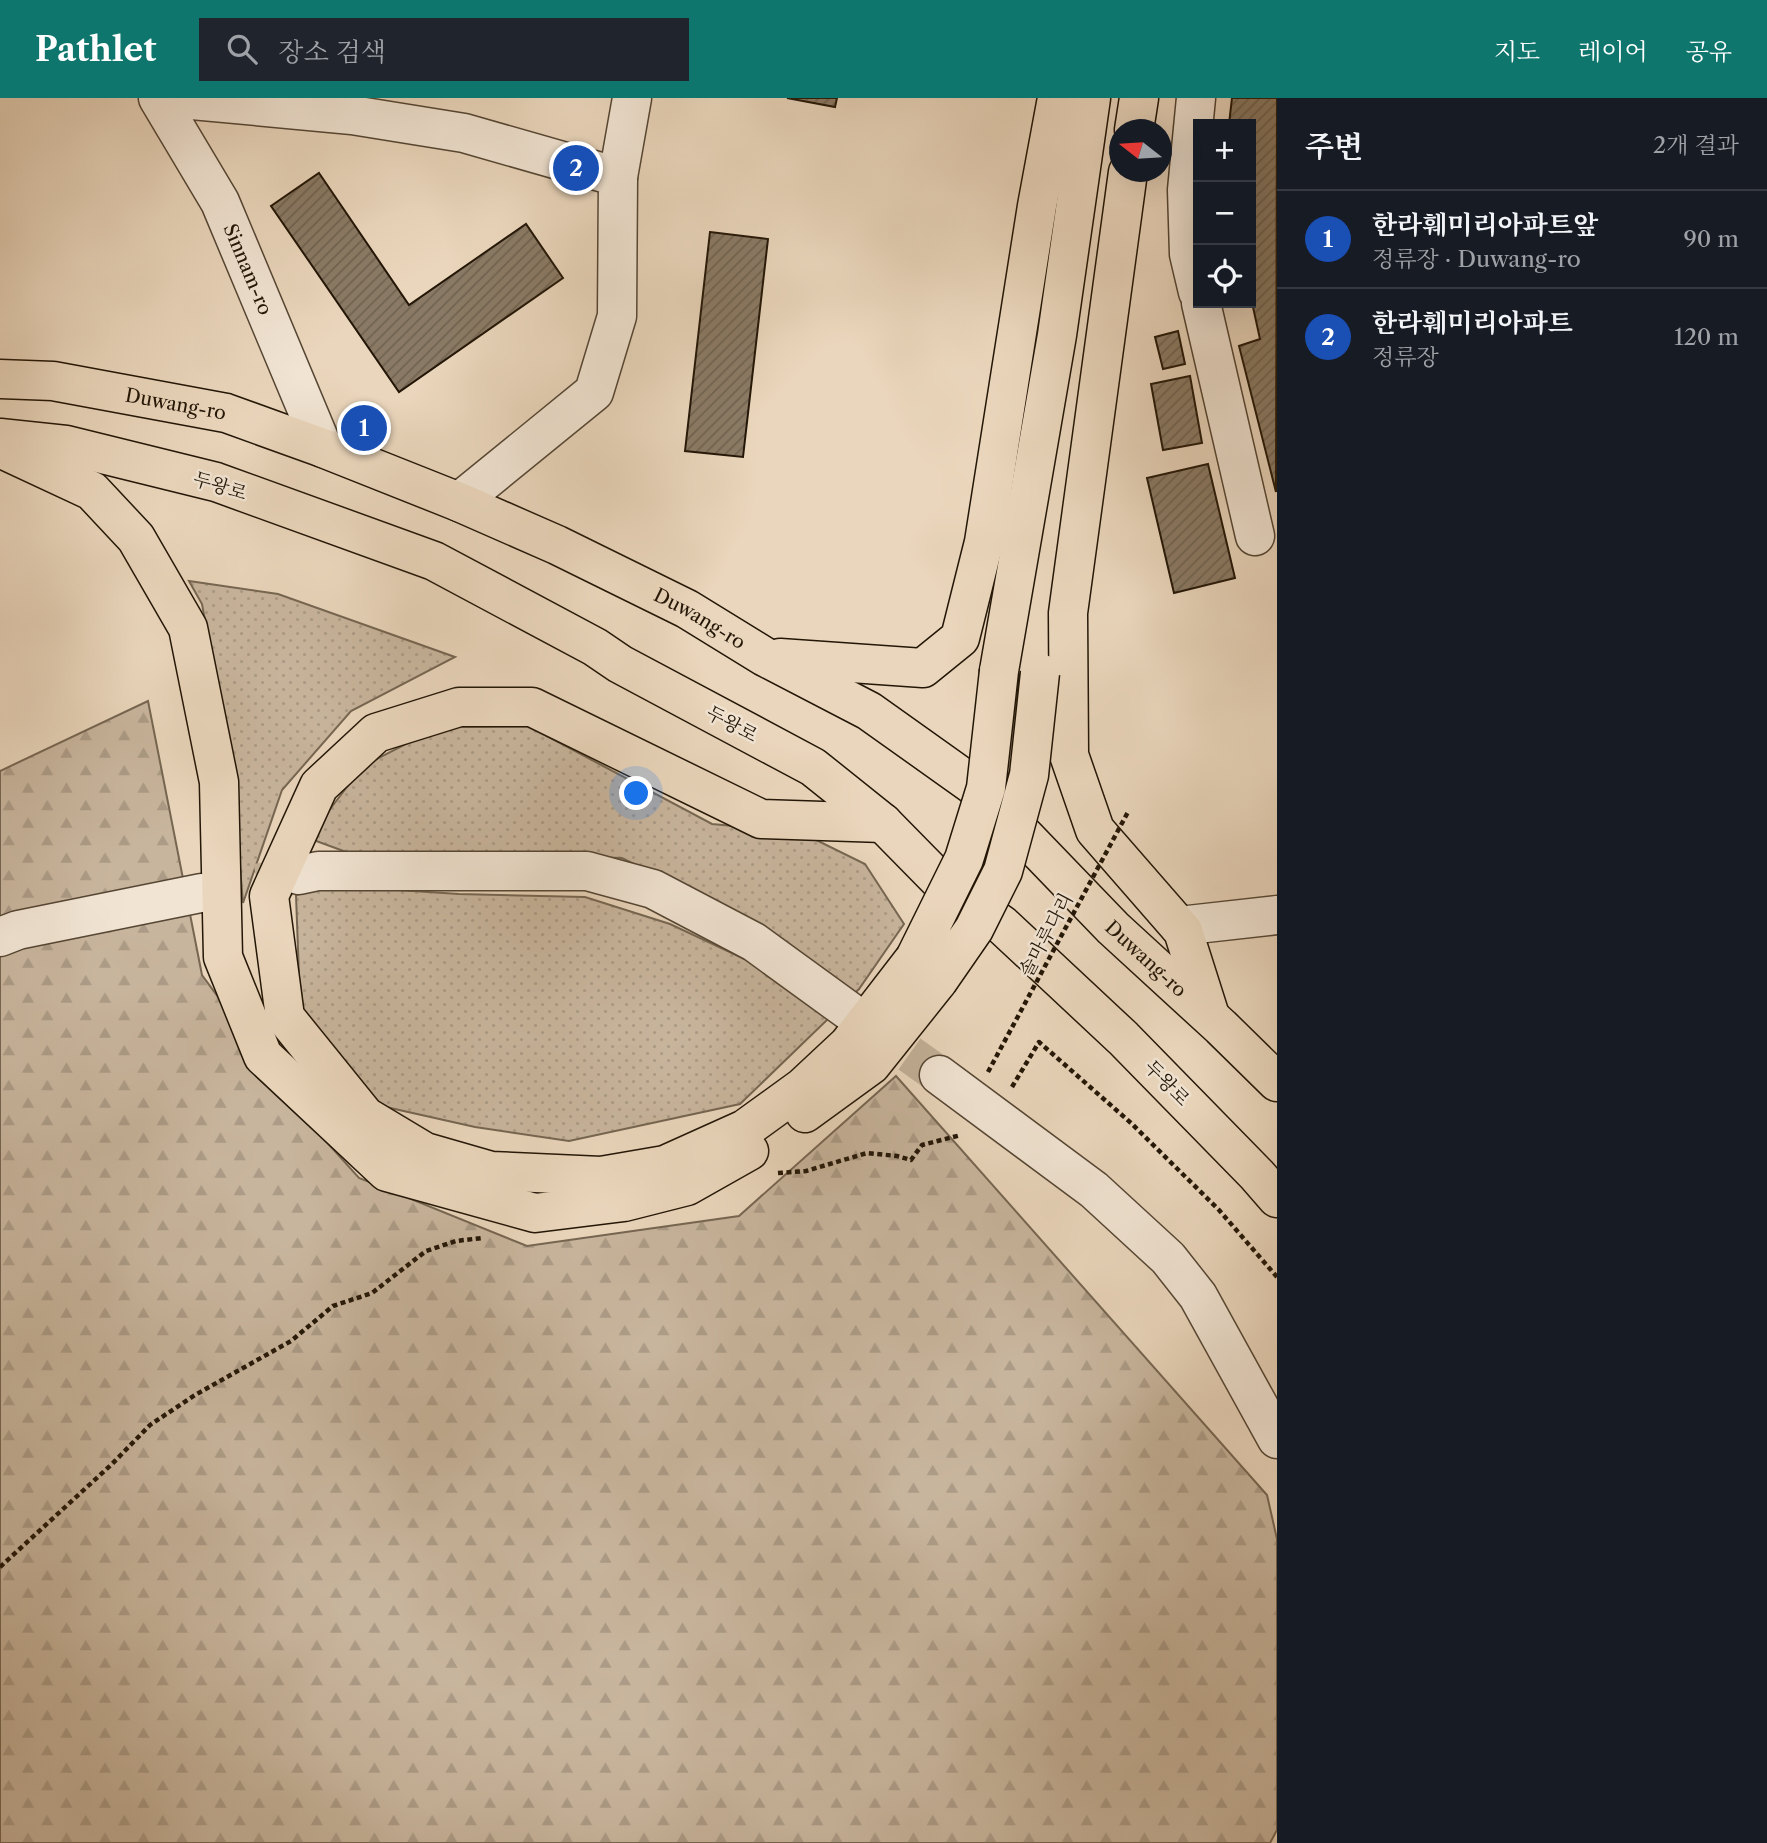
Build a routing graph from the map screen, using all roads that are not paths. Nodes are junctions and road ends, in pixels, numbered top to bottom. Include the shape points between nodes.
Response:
1 (158, 98) edge
2 (170, 98) edge
3 (632, 98) edge
4 (1057, 98) edge
5 (1091, 98) edge
6 (1112, 98) edge
7 (1139, 98) edge
8 (1196, 98) edge
9 (1136, 119) edge
10 (618, 177) junction
11 (1127, 182) edge
12 (1193, 271) edge
13 (1202, 308) edge
14 (0, 379) edge
15 (0, 438) edge
16 (323, 448) junction
17 (0, 449) edge
18 (459, 502) junction
19 (1255, 536) dead end
20 (765, 657) junction
21 (883, 823) junction
22 (299, 875) tunnel mouth
23 (201, 893) tunnel mouth
24 (1277, 915) edge
25 (1179, 926) junction
26 (0, 937) edge
27 (927, 970) junction
28 (849, 1011) tunnel mouth
29 (1210, 1018) junction
30 (939, 1075) tunnel mouth
31 (1277, 1082) edge
32 (1277, 1198) edge
33 (1277, 1439) edge

1 - 16 street, Sinnam-ro via 220,202
2 - 10 street via 352,115 464,133
3 - 10 street
4 - 20 main road via 984,542 960,638 923,668
5 - 27 main road, bridge via 1057,335 999,671 986,788
6 - 27 main road, bridge via 1051,545 1028,775 1003,871 974,929
7 - 9 main road
8 - 12 street via 1187,190
10 - 18 street via 617,316 594,392
11 - 25 main road via 1068,613 1069,755 1095,830
13 - 19 street
14 - 16 main road, Duwang-ro via 53,381 226,413
15 - 21 main road, 두왕로 via 66,445 216,482 434,561 813,767
16 - 18 main road, Duwang-ro
17 - 27 main road via 92,491 136,538 188,628 219,782 223,957 263,1056 387,1172 535,1213 624,1202 687,1186 764,1143 872,1065
18 - 20 main road, Duwang-ro via 687,610
20 - 29 main road, Duwang-ro via 869,711 980,790 1113,928
21 - 27 main road via 761,819 532,708 458,706 376,733 319,786 270,895 285,1017 365,1116 425,1152 491,1171 601,1176 665,1165 745,1129 803,1087
21 - 32 main road, 두왕로 via 939,880 1002,925 1123,1038
22 - 28 street via 587,870 653,889 754,942
23 - 26 street
24 - 25 street
25 - 29 main road
29 - 31 main road, Duwang-ro
30 - 33 street via 1003,1102 1168,1258 1198,1296

